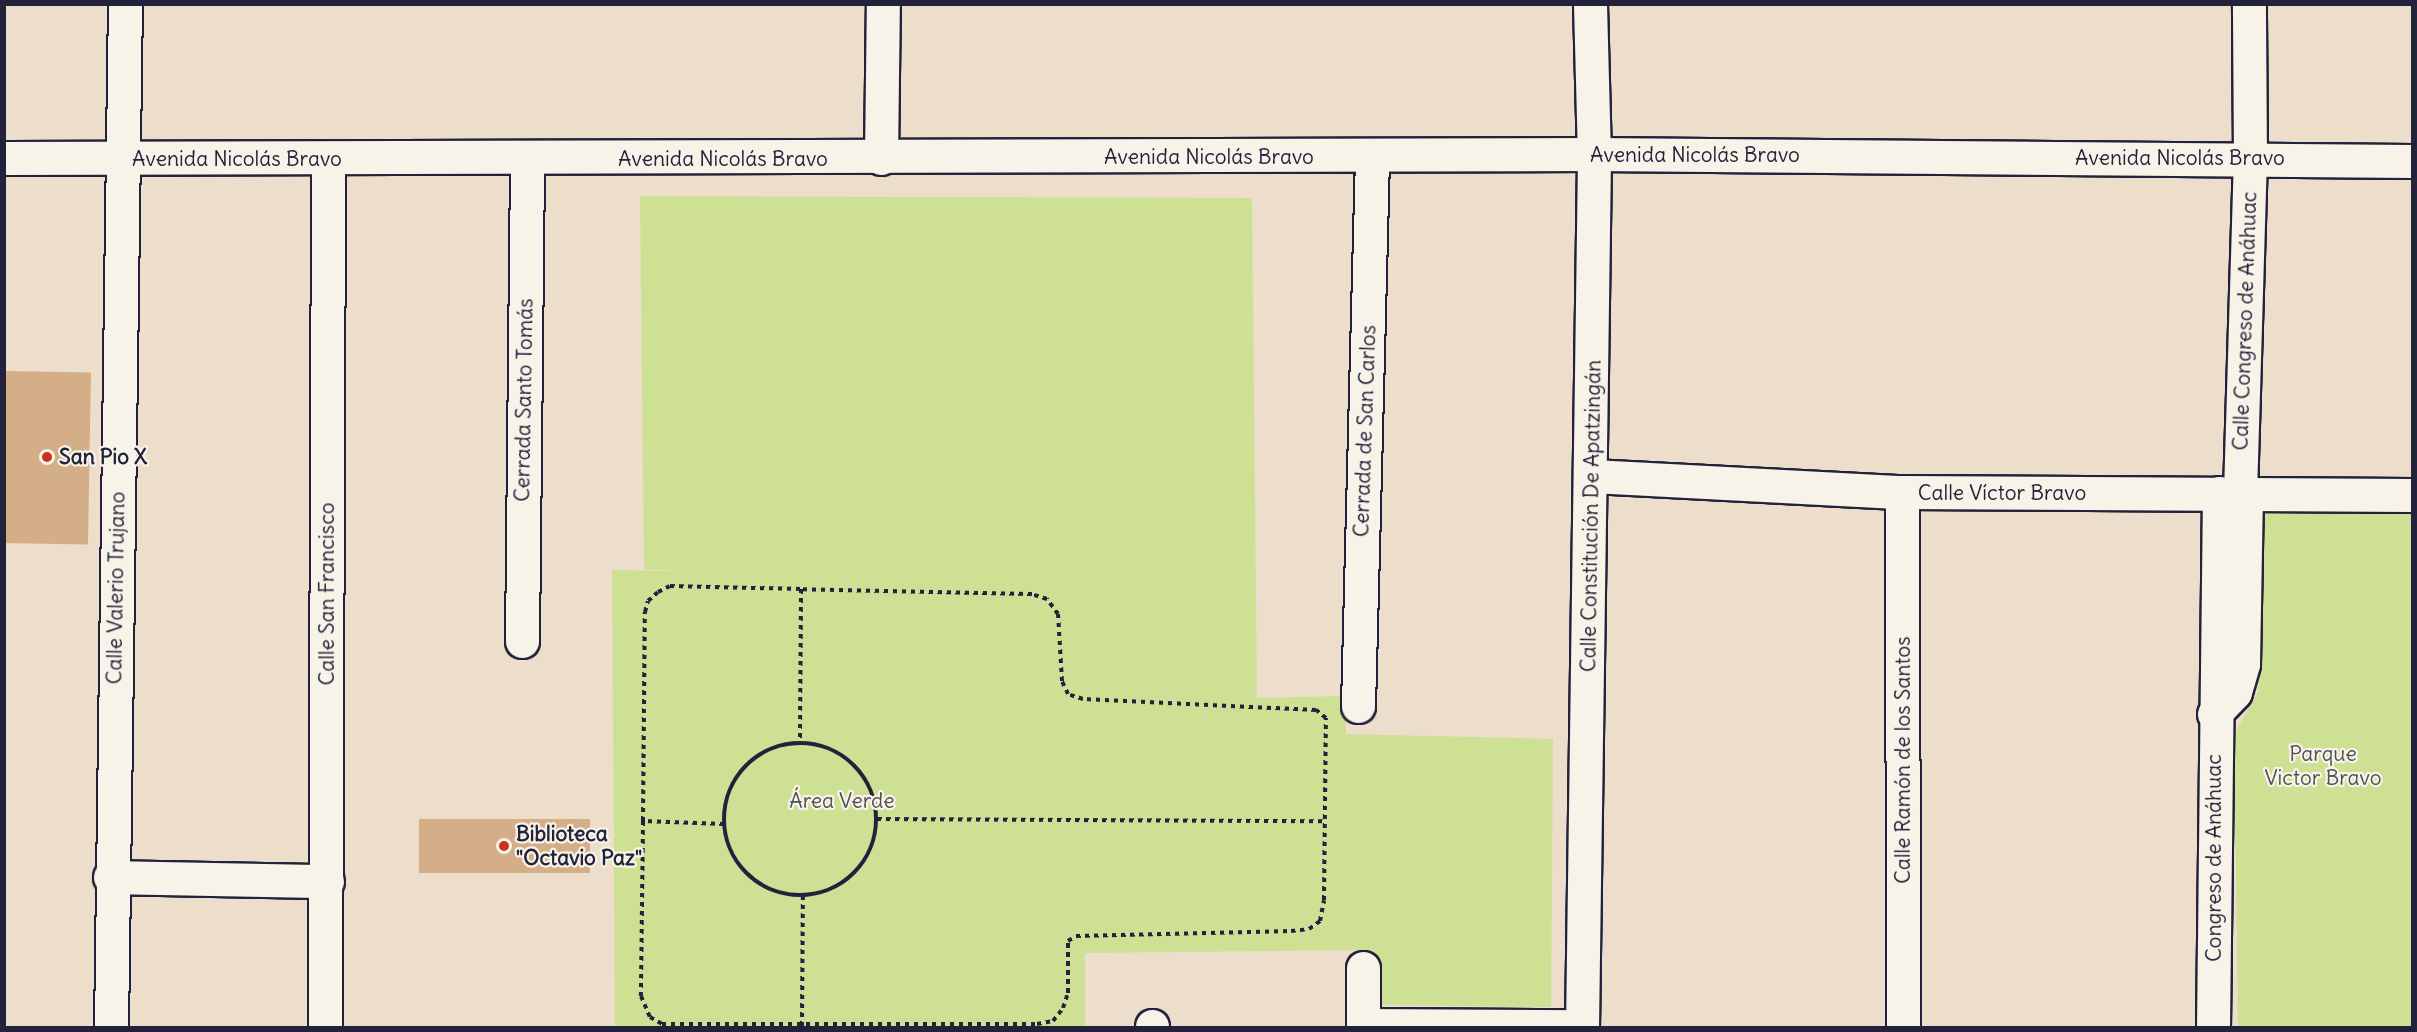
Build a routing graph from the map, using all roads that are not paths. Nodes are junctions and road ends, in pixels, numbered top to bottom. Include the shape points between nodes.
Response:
1 (125, 4) edge
2 (883, 4) edge
3 (1590, 4) edge
4 (2249, 4) edge
5 (1594, 154) junction
6 (1372, 156) junction
7 (4, 158) edge
8 (881, 158) junction
9 (2250, 158) junction
10 (125, 159) junction
11 (527, 159) junction
12 (328, 160) junction
13 (2412, 161) edge
14 (1592, 476) junction
15 (1902, 492) junction
16 (2235, 493) junction
17 (2412, 495) edge
18 (522, 641) dead end
19 (2215, 701) joint
20 (1358, 706) dead end
21 (110, 877) junction
22 (327, 880) junction
23 (1363, 968) dead end
24 (1363, 1026) edge
25 (1582, 1027) edge
26 (111, 1028) edge
27 (325, 1028) edge
28 (1903, 1028) edge
29 (2213, 1028) edge

1 - 10 street, Calle Valerio Trujano
2 - 8 street
3 - 5 street, Calle Constitución De Apatzingán
4 - 9 street, Calle Congreso de Anáhuac
5 - 6 street, Avenida Nicolás Bravo
5 - 9 street, Avenida Nicolás Bravo
5 - 14 street, Calle Constitución De Apatzingán
6 - 8 street, Avenida Nicolás Bravo
6 - 20 street, Cerrada de San Carlos
7 - 10 street, Avenida Nicolás Bravo
8 - 11 street, Avenida Nicolás Bravo
9 - 13 street, Avenida Nicolás Bravo
9 - 16 street, Calle Congreso de Anáhuac
10 - 12 street, Avenida Nicolás Bravo
10 - 21 street, Calle Valerio Trujano
11 - 12 street, Avenida Nicolás Bravo
11 - 18 street, Cerrada Santo Tomás
12 - 22 street, Calle San Francisco
14 - 15 street, Calle Víctor Bravo
14 - 25 street, Calle Constitución De Apatzingán
15 - 16 street, Calle Víctor Bravo
15 - 28 street, Calle Ramón de los Santos
16 - 17 street, Calle Víctor Bravo
16 - 19 street, Calle Congreso de Anáhuac via 2243,664 2235,692
19 - 29 street, Congreso de Anáhuac
21 - 22 street
21 - 26 street, Calle Valerio Trujano
22 - 27 street, Calle San Francisco
23 - 24 street
24 - 25 street

